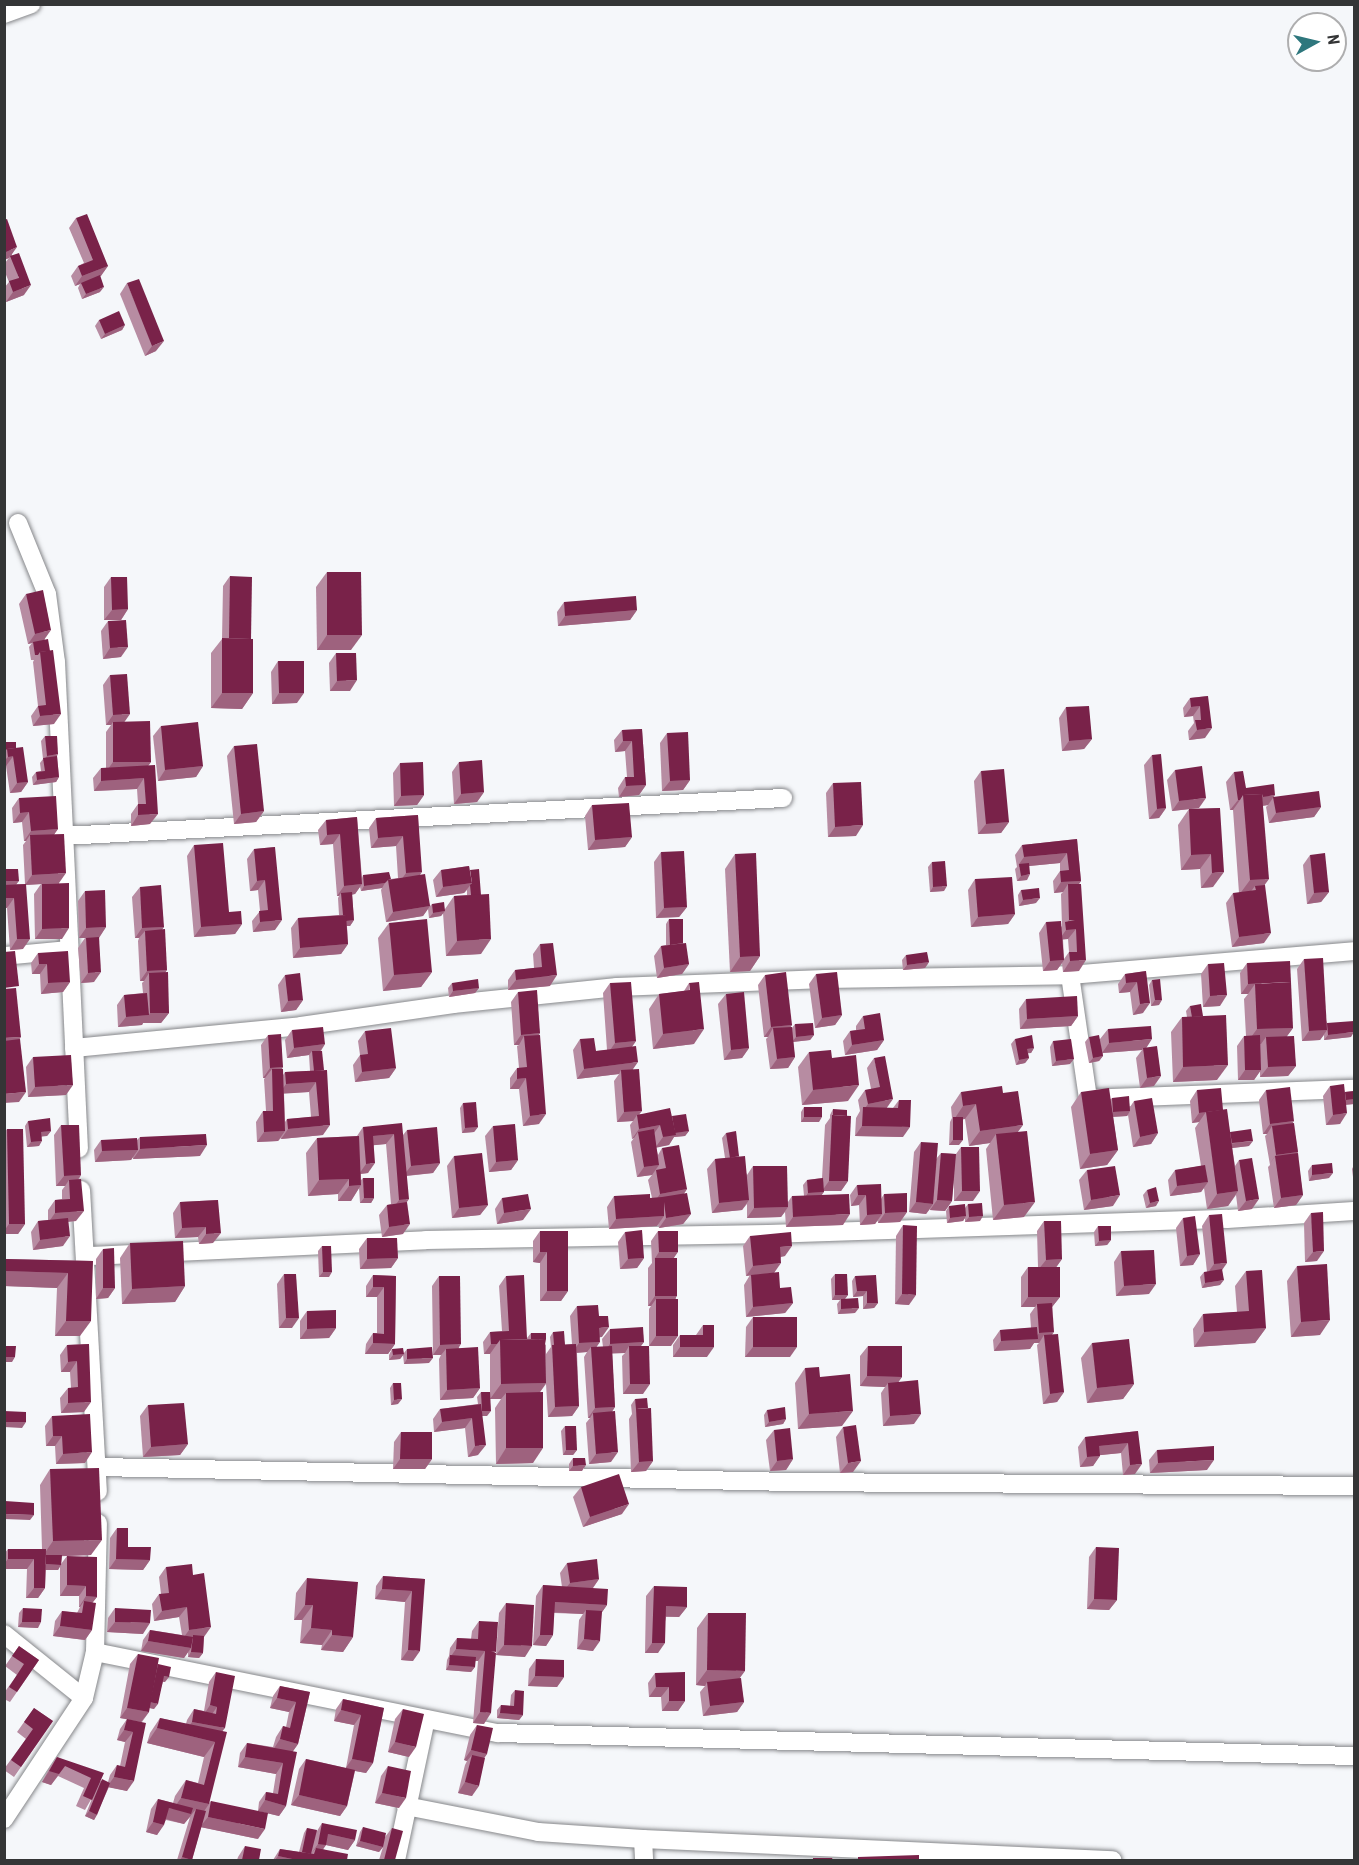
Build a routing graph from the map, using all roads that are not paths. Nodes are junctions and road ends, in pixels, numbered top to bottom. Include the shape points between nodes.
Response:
1 (30, 4) edge
2 (4, 14) edge
3 (18, 523) dead end
4 (783, 798) dead end
5 (63, 836) junction
6 (68, 950) junction
7 (1354, 951) edge
8 (4, 956) edge
9 (1070, 975) junction
10 (74, 1048) junction
11 (1354, 1089) edge
12 (1354, 1211) edge
13 (84, 1256) junction
14 (99, 1467) junction
15 (1354, 1486) edge
16 (4, 1634) edge
17 (95, 1652) junction
18 (84, 1698) junction
19 (426, 1719) junction
20 (1354, 1756) edge
21 (406, 1806) junction
22 (4, 1819) edge
23 (643, 1839) junction
24 (396, 1860) edge
25 (644, 1860) edge
26 (1113, 1860) edge

1 - 2 street
3 - 5 street via 47,594 56,662
4 - 5 street
5 - 6 street
6 - 8 street
6 - 10 street
7 - 9 street
9 - 10 street via 617,987 453,1004 301,1026
9 - 11 street via 1088,1099
10 - 13 street
12 - 13 street via 1227,1219 768,1234 426,1240
13 - 14 street
14 - 15 street via 780,1482
14 - 17 street
16 - 18 street
17 - 18 street
17 - 19 street
18 - 22 street
19 - 20 street via 498,1733
19 - 21 street
21 - 23 street via 538,1832
21 - 24 street
23 - 25 street
23 - 26 street

